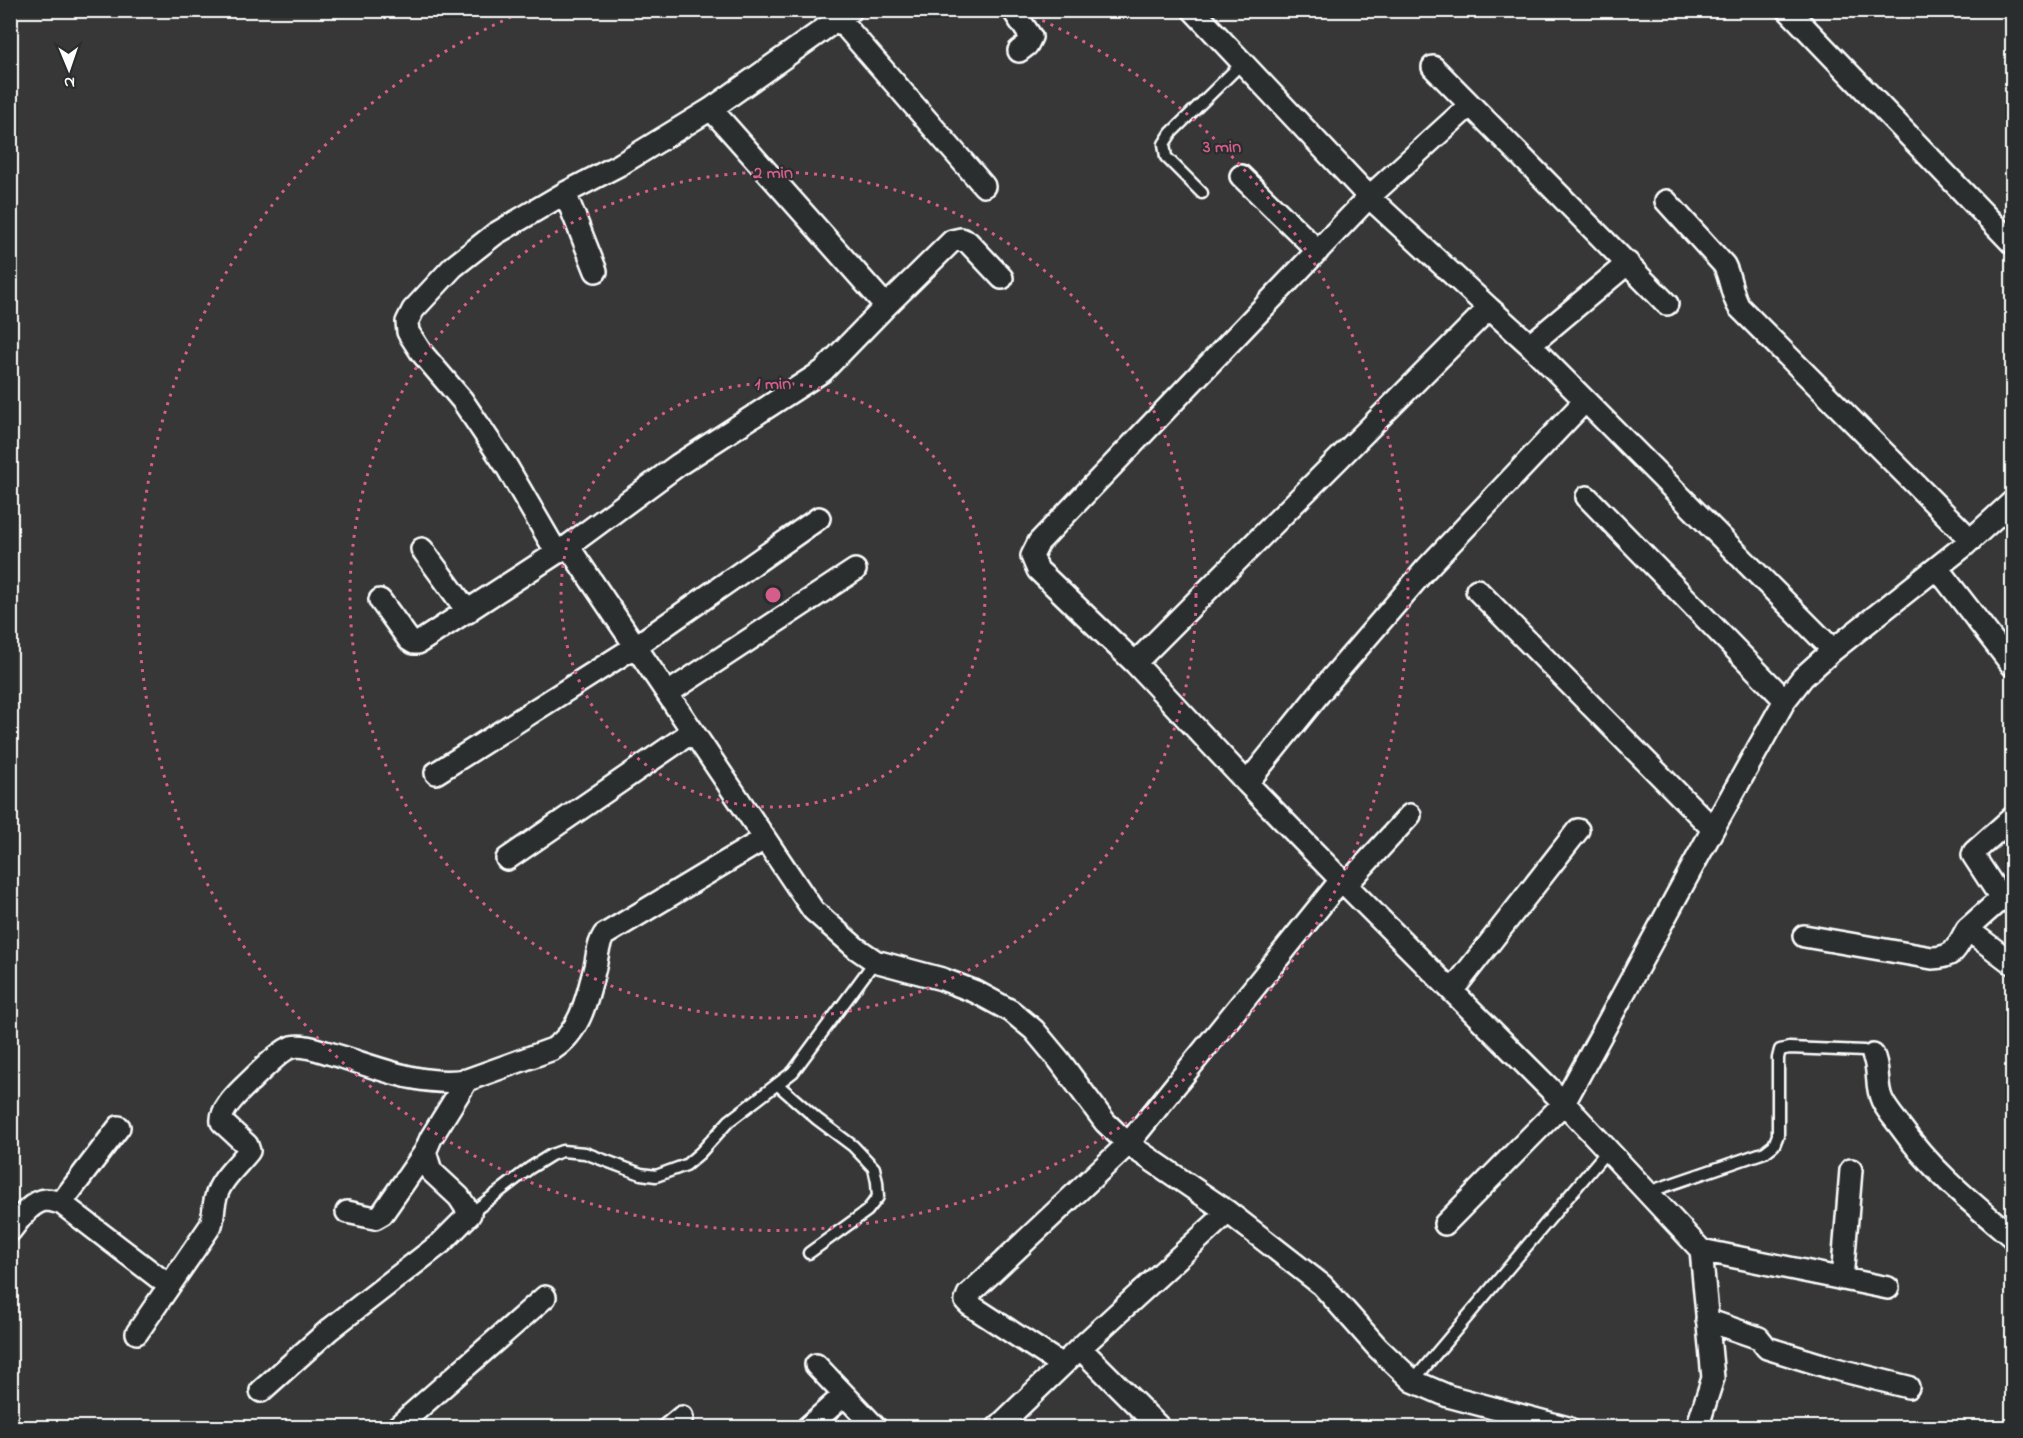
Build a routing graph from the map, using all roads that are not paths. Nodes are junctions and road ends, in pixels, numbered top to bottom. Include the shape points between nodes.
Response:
1 (1013, 10) edge
2 (1193, 10) edge
3 (1788, 10) edge
4 (845, 15) edge
5 (1019, 51) dead end
6 (1242, 63) junction
7 (1433, 67) dead end
8 (1470, 105) junction
9 (711, 110) junction
10 (1242, 176) dead end
11 (984, 186) dead end
12 (565, 193) junction
13 (1202, 193) dead end
14 (1369, 197) junction
15 (1666, 201) dead end
16 (2013, 243) edge
17 (1318, 251) junction
18 (1628, 263) junction
19 (596, 271) dead end
20 (1002, 278) dead end
21 (1667, 304) dead end
22 (886, 306) junction
23 (1489, 308) junction
24 (1530, 345) junction
25 (1584, 402) junction
26 (1587, 497) dead end
27 (2013, 502) edge
28 (819, 518) dead end
29 (1971, 540) junction
30 (422, 549) dead end
31 (562, 549) junction
32 (1937, 568) junction
33 (855, 570) dead end
34 (1477, 590) dead end
35 (380, 600) dead end
36 (468, 612) junction
37 (636, 646) junction
38 (1833, 650) junction
39 (1135, 663) junction
40 (2013, 665) edge
41 (668, 693) junction
42 (1785, 700) junction
43 (692, 732) junction
44 (436, 773) dead end
45 (1247, 783) junction
46 (1410, 815) dead end
47 (2013, 819) edge
48 (1713, 829) junction
49 (1578, 830) dead end
50 (765, 839) junction
51 (507, 859) dead end
52 (1343, 883) junction
53 (2007, 893) edge
54 (1966, 929) junction
55 (1804, 936) dead end
56 (875, 961) junction
57 (2013, 963) edge
58 (1452, 991) junction
59 (1873, 1055) joint
60 (467, 1080) junction
61 (777, 1084) junction
62 (1564, 1103) junction
63 (119, 1127) dead end
64 (1128, 1144) junction
65 (1607, 1151) junction
66 (426, 1152) junction
67 (1851, 1170) dead end
68 (1648, 1192) junction
69 (61, 1203) junction
70 (346, 1212) dead end
71 (1228, 1212) junction
72 (470, 1214) junction
73 (1445, 1224) dead end
74 (10, 1231) edge
75 (2013, 1237) edge
76 (1701, 1250) junction
77 (809, 1253) dead end
78 (1842, 1279) junction
79 (168, 1285) junction
80 (1888, 1288) dead end
81 (545, 1297) dead end
82 (1707, 1320) junction
83 (136, 1333) dead end
84 (1080, 1348) junction
85 (816, 1365) dead end
86 (1062, 1365) junction
87 (1413, 1381) junction
88 (1908, 1387) dead end
89 (261, 1391) dead end
90 (844, 1395) junction
91 (1520, 1415) junction
92 (396, 1428) edge
93 (807, 1428) edge
94 (876, 1428) edge
95 (997, 1428) edge
96 (1160, 1428) edge
97 (1501, 1428) edge
98 (1568, 1428) edge
99 (1697, 1428) edge

1 - 5 street via 1031,37
2 - 6 street
3 - 16 street
4 - 9 street
4 - 11 street
6 - 13 lane via 1164,144 1166,157
6 - 14 street
7 - 8 street
8 - 14 street
8 - 18 street
9 - 12 street
9 - 22 street
10 - 17 street
12 - 19 street
12 - 31 street via 495,234 453,267 413,310 407,322 408,332 421,352 462,400
14 - 17 street
14 - 23 street
15 - 29 street via 1724,265 1739,307
17 - 39 street via 1039,542 1032,556 1038,570
18 - 21 street
18 - 24 street
20 - 22 street via 968,242 952,241
22 - 31 street via 822,371 678,465
23 - 24 street
23 - 39 street
24 - 25 street
25 - 38 street
25 - 45 street via 1425,570
26 - 42 street
27 - 29 street
28 - 37 street
29 - 32 street
30 - 36 street
31 - 36 street
31 - 37 street
32 - 38 street
32 - 40 street
33 - 41 street
34 - 48 street
35 - 36 street via 414,643
37 - 41 street
37 - 44 street
38 - 42 street
39 - 45 street
41 - 43 street
42 - 48 street
43 - 50 street
43 - 51 street
45 - 52 street
46 - 52 street
47 - 53 street via 1973,855
48 - 62 street
49 - 58 street
50 - 56 street via 813,910
50 - 60 street via 604,936 580,1019 564,1042
52 - 58 street
52 - 64 street
53 - 54 street
54 - 55 street via 1954,952 1932,958
54 - 57 street
56 - 61 lane via 794,1071
56 - 64 street via 942,979 1011,1011 1034,1030
58 - 62 street
59 - 68 lane via 1864,1051 1780,1050 1778,1135 1774,1145 1765,1152
59 - 75 street via 1877,1062 1877,1089 1883,1103 1917,1151
60 - 66 street via 430,1138
60 - 79 street via 432,1081 399,1075 310,1048 291,1047 236,1095 222,1115 222,1122 249,1151 219,1187 211,1224
61 - 72 lane via 729,1121 686,1165 672,1171 656,1176 641,1174 585,1154 562,1151 530,1168
61 - 77 lane via 853,1146 874,1168 877,1182 878,1197 867,1211
62 - 65 street
62 - 73 street
63 - 69 street
64 - 71 street
64 - 86 street via 966,1301
65 - 68 street
65 - 87 lane
66 - 70 street via 382,1214 375,1218
66 - 72 street via 431,1171 459,1197
67 - 78 street
68 - 76 street
69 - 74 street via 37,1203
69 - 79 street
71 - 84 street
71 - 87 street via 1322,1285
72 - 89 street via 441,1243 329,1330
76 - 78 street
76 - 82 street
78 - 80 street
79 - 83 street
81 - 92 street
82 - 88 street via 1759,1338 1767,1348
82 - 99 street via 1713,1378
84 - 86 street
84 - 96 street
85 - 90 street
86 - 95 street
87 - 91 street via 1448,1396
90 - 93 street
90 - 94 street
91 - 97 street
91 - 98 street

